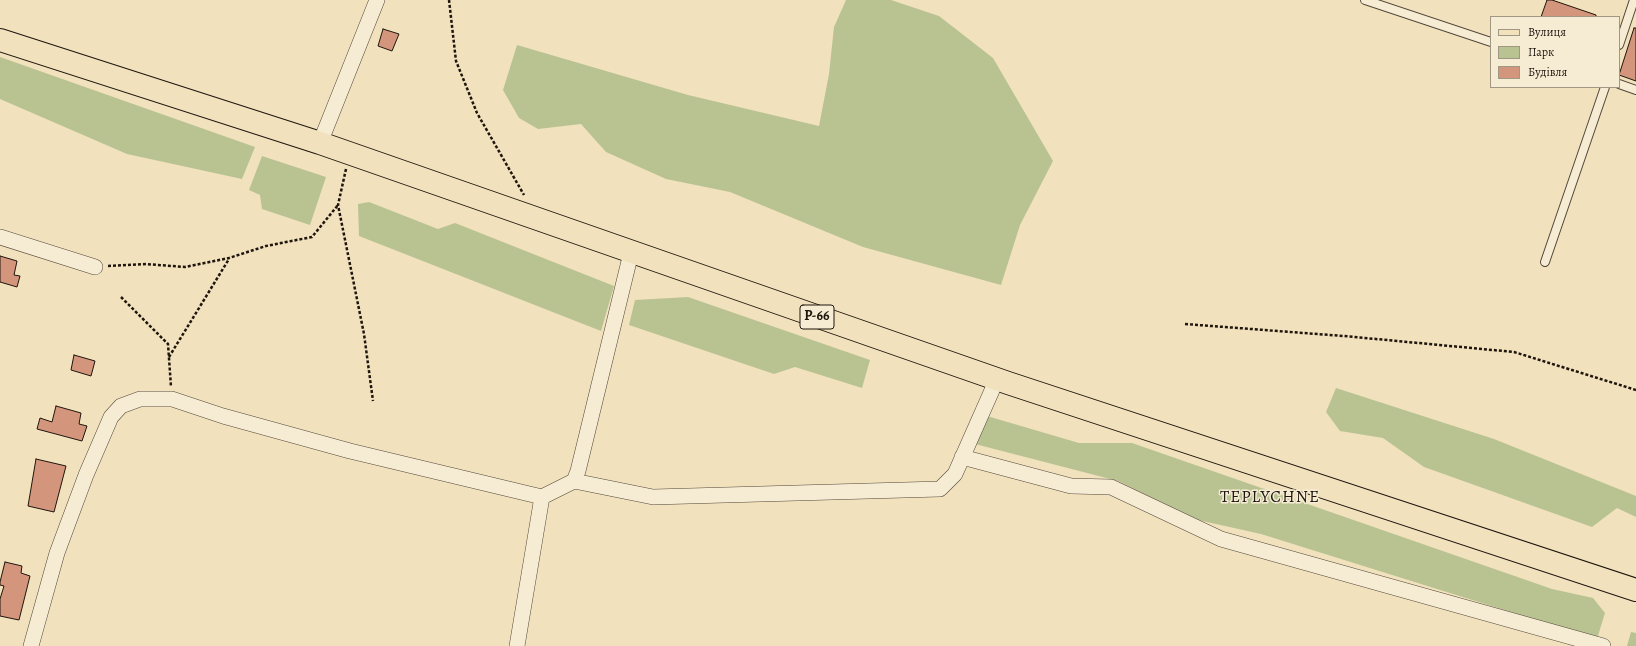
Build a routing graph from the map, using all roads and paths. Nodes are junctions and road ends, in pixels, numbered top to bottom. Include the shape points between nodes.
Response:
1 (377, 0) edge
2 (449, 0) edge
3 (1365, 0) edge
4 (1634, 0) edge
5 (0, 40) edge
6 (1490, 42) edge
7 (1620, 42) edge
8 (1620, 84) edge
9 (1605, 88) edge
10 (1636, 90) edge
11 (320, 144) junction
12 (350, 154) junction
13 (338, 205) junction
14 (538, 220) junction
15 (0, 236) edge
16 (631, 253) junction
17 (229, 258) junction
18 (1545, 262) dead end
19 (94, 267) joint
20 (121, 297) dead end
21 (1185, 324) dead end
22 (169, 357) junction
23 (997, 379) junction
24 (1636, 390) edge
25 (172, 399) junction
26 (373, 401) dead end
27 (962, 457) junction
28 (574, 481) junction
29 (542, 496) junction
30 (1636, 590) edge
31 (31, 646) edge
32 (517, 646) edge
33 (1603, 646) edge

1 - 11 street
2 - 14 path via 456,61 477,113
3 - 6 lane
4 - 7 lane
5 - 11 main road, Р-66
8 - 10 lane
9 - 18 lane
11 - 12 main road, Р-66
12 - 13 path
12 - 14 main road, Р-66
13 - 17 path via 312,237 266,246
13 - 26 path via 364,334
14 - 16 main road, Р-66
15 - 19 street
16 - 23 main road, Р-66
16 - 28 street
17 - 19 path via 185,267 146,264
17 - 22 path
20 - 22 path via 168,344
21 - 24 path via 1514,352
22 - 25 path
23 - 27 street
23 - 30 main road, Р-66
25 - 29 street via 223,416 350,451
25 - 31 street via 140,399 121,406 111,417 57,553
27 - 28 street via 956,474 940,489 653,497
27 - 33 street via 1071,486 1111,487 1221,539
28 - 29 street
29 - 32 street

